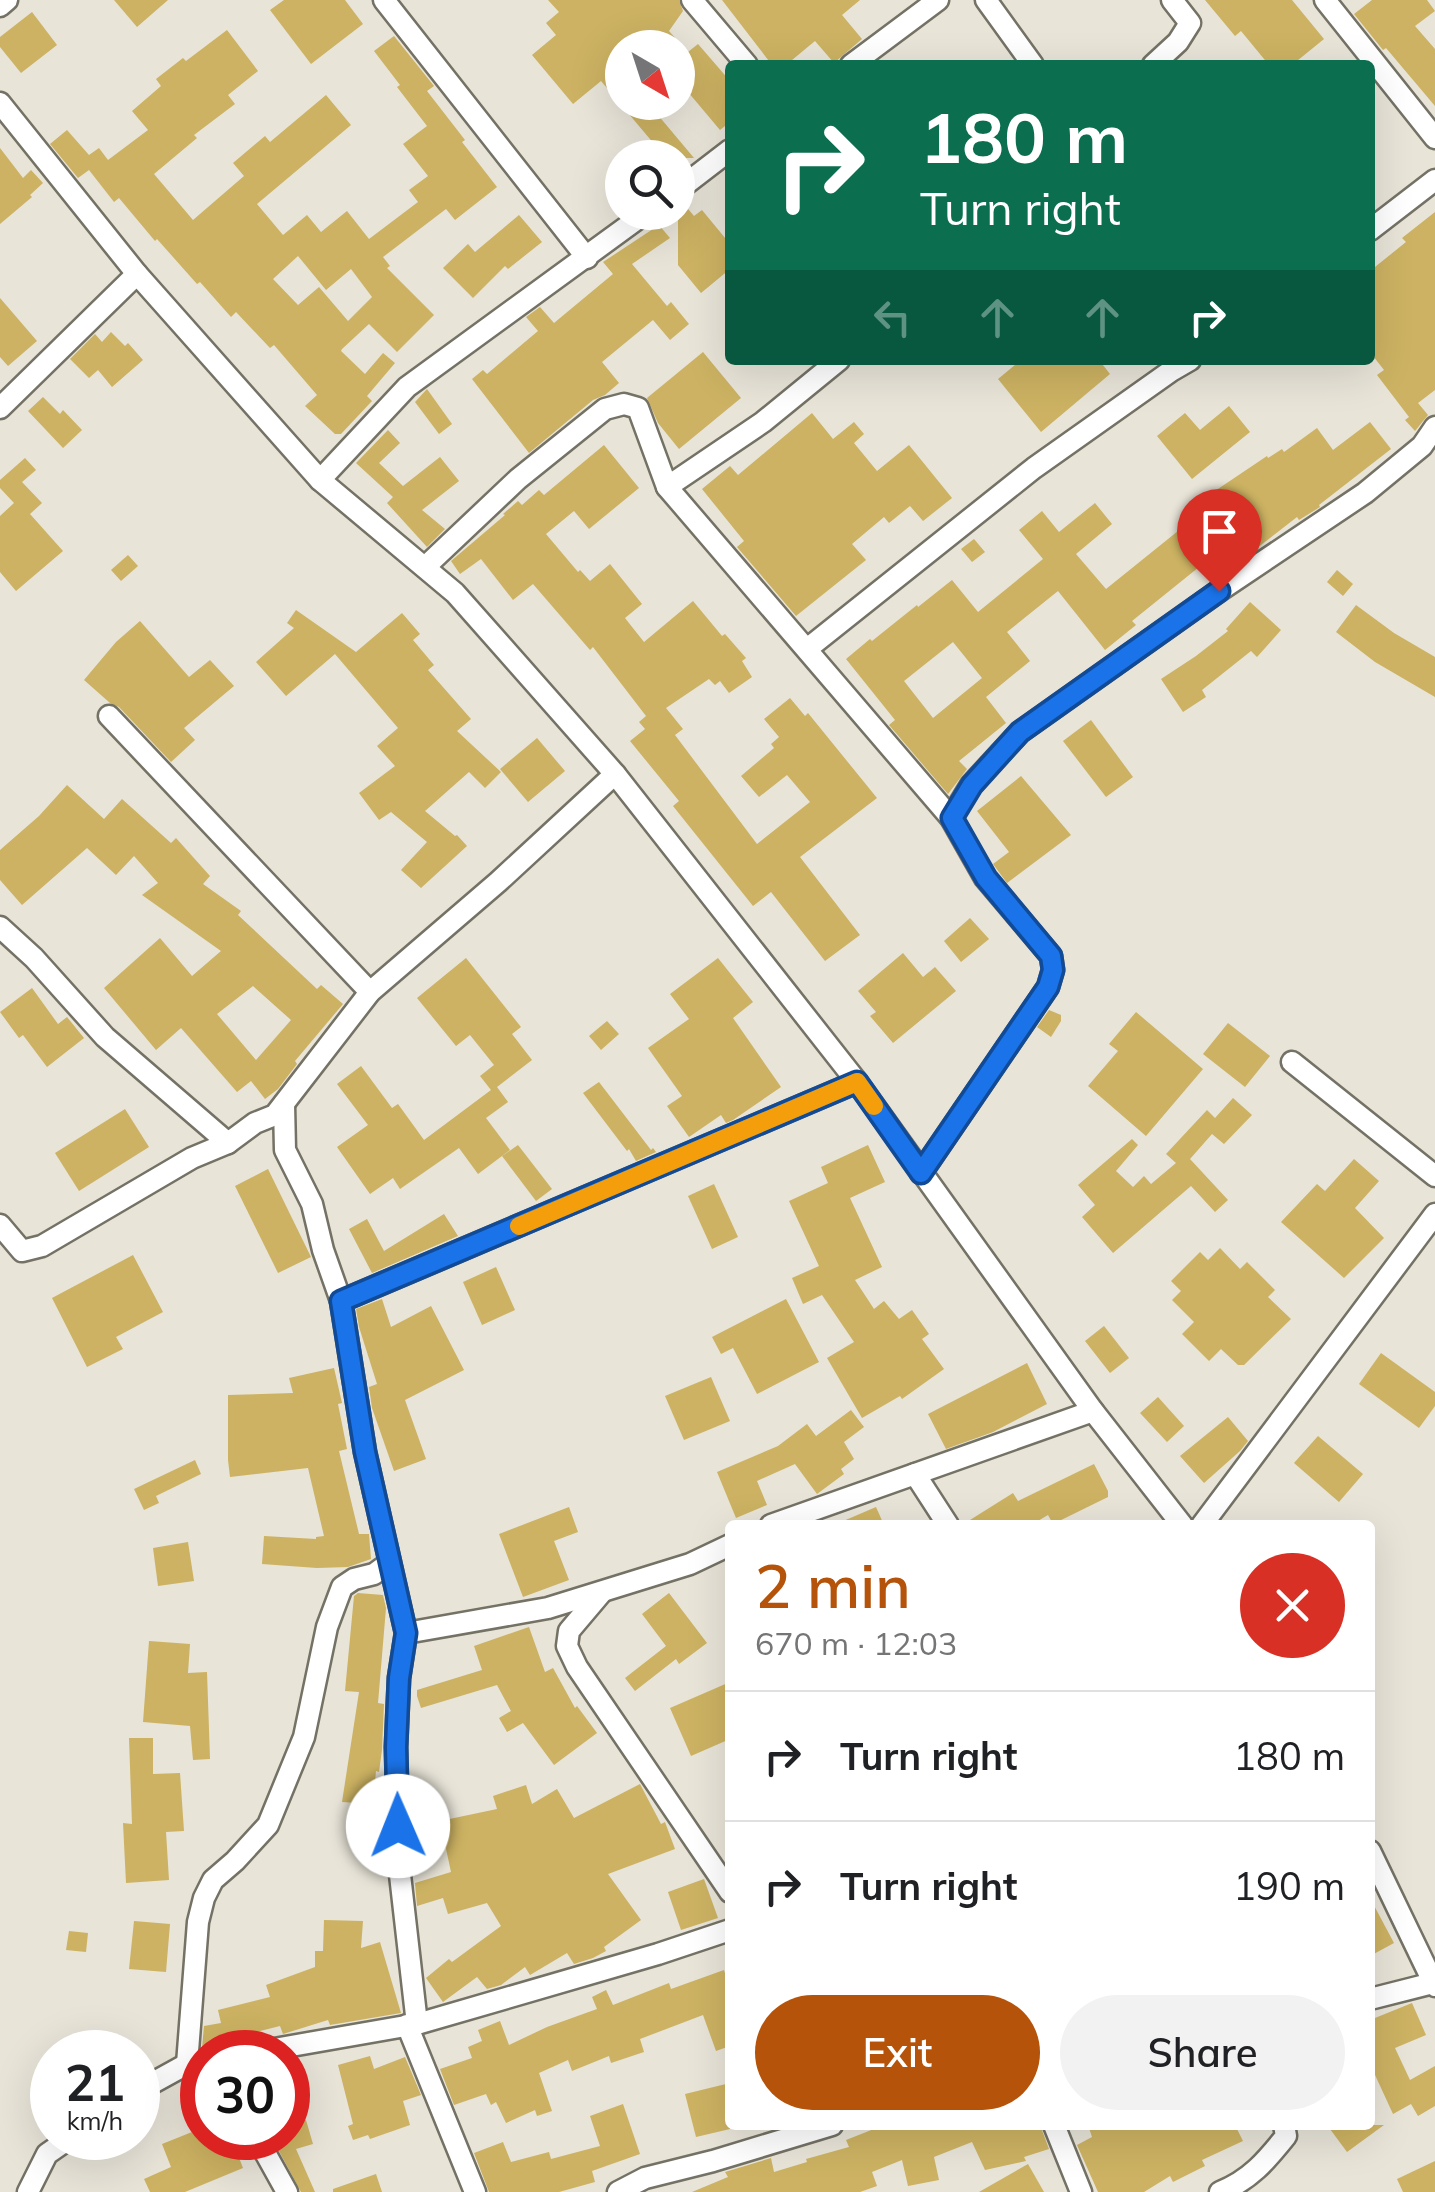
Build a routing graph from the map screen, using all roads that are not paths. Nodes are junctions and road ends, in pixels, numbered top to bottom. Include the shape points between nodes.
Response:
1 (7, 0) edge
2 (384, 0) edge
3 (692, 0) edge
4 (938, 0) edge
5 (986, 0) edge
6 (1172, 0) edge
7 (1325, 0) edge
8 (0, 6) edge
9 (743, 60) edge
10 (859, 60) edge
11 (1030, 60) edge
12 (1158, 60) edge
13 (1373, 60) edge
14 (1375, 63) edge
15 (0, 103) edge
16 (1435, 138) edge
17 (725, 154) edge
18 (695, 177) edge
19 (1435, 180) edge
20 (1375, 226) edge
21 (624, 230) edge
22 (587, 258) junction
23 (137, 274) junction
24 (833, 365) edge
25 (1180, 365) edge
26 (0, 408) edge
27 (1435, 427) edge
28 (320, 480) junction
29 (668, 487) junction
30 (424, 567) junction
31 (808, 649) junction
32 (110, 716) dead end
33 (615, 774) junction
34 (952, 818) junction
35 (0, 926) edge
36 (370, 992) junction
37 (1292, 1062) dead end
38 (857, 1082) junction
39 (284, 1104) junction
40 (228, 1143) junction
41 (921, 1173) junction
42 (1435, 1176) edge
43 (1435, 1214) edge
44 (0, 1226) edge
45 (341, 1301) junction
46 (1093, 1411) junction
47 (915, 1474) junction
48 (786, 1520) edge
49 (945, 1520) edge
50 (1178, 1520) edge
51 (1206, 1520) edge
52 (725, 1547) edge
53 (389, 1562) junction
54 (602, 1592) junction
55 (548, 1608) junction
56 (569, 1631) junction
57 (406, 1633) junction
58 (1375, 1861) edge
59 (725, 1885) edge
60 (725, 1932) edge
61 (1434, 1984) edge
62 (1375, 1998) edge
63 (412, 2024) junction
64 (196, 2030) edge
65 (310, 2042) edge
66 (815, 2130) edge
67 (1056, 2130) edge
68 (1285, 2130) edge
69 (44, 2160) edge
70 (270, 2160) edge
71 (28, 2192) edge
72 (288, 2192) edge
73 (475, 2192) edge
74 (618, 2192) edge
75 (1081, 2192) edge
76 (1220, 2192) edge

1 - 8 street
2 - 22 street
3 - 9 street
4 - 10 street
5 - 11 street
6 - 12 street via 1190,23
7 - 13 street
14 - 16 street
15 - 23 street
17 - 18 street
19 - 20 street
21 - 22 street
22 - 28 street via 407,387
23 - 26 street
23 - 28 street
24 - 29 street
25 - 31 street via 1034,468
27 - 34 street via 1365,493 1020,732
28 - 30 street
29 - 30 street via 638,408 605,408
29 - 31 street
30 - 33 street via 455,593
31 - 34 street
32 - 36 street
33 - 36 street
33 - 38 street
34 - 41 street via 986,878 1051,956 1053,970 1048,987
35 - 40 street via 105,1037
36 - 39 street
37 - 42 street
38 - 41 street
38 - 45 street
39 - 40 street
39 - 45 street via 285,1150 312,1204
40 - 44 street via 42,1246 22,1251
41 - 46 street
43 - 51 street
45 - 53 street
46 - 47 street
46 - 50 street
47 - 48 street
47 - 49 street
52 - 54 street
53 - 57 street
53 - 64 street via 342,1587 304,1737 268,1825 213,1880 204,1898
54 - 55 street
54 - 56 street
55 - 56 street
55 - 57 street
56 - 59 street via 567,1646 577,1667
57 - 63 street via 396,1747
58 - 61 street
60 - 63 street
61 - 62 street
63 - 65 street
63 - 73 street
66 - 74 street via 645,2178
67 - 75 street
68 - 76 street via 1263,2165
69 - 71 street
70 - 72 street

